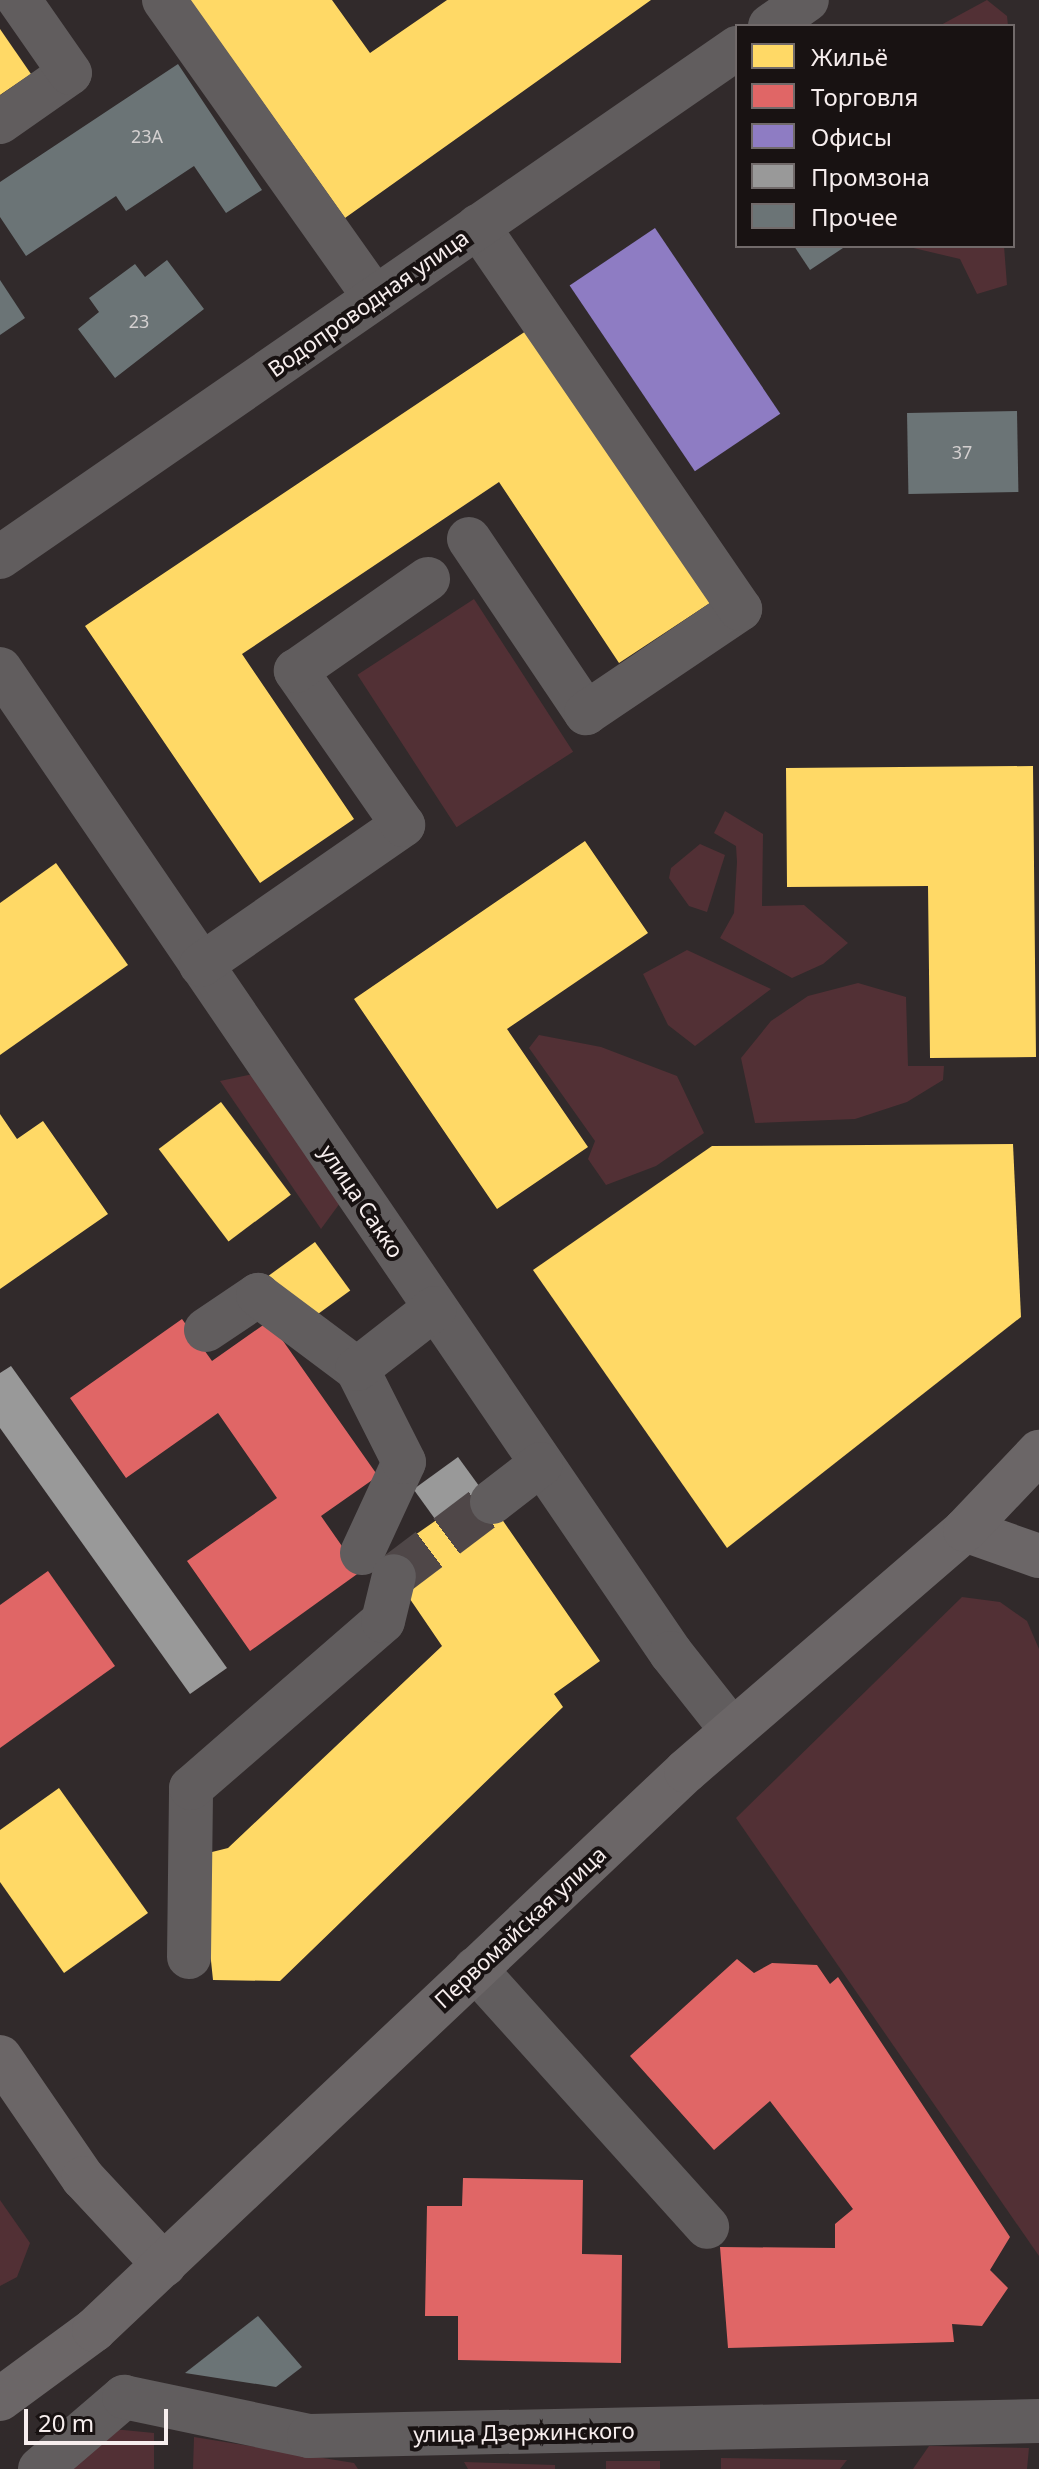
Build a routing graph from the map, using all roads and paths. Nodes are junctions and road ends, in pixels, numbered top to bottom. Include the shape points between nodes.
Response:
1 (19, 0) edge
2 (164, 0) edge
3 (807, 0) edge
4 (773, 24) edge
5 (735, 49) edge
6 (0, 122) edge
7 (478, 226) junction
8 (375, 298) junction
9 (469, 539) dead end
10 (0, 557) edge
11 (428, 579) dead end
12 (0, 669) edge
13 (201, 965) junction
14 (435, 1308) junction
15 (206, 1330) dead end
16 (357, 1369) junction
17 (1039, 1452) edge
18 (541, 1464) junction
19 (492, 1502) tunnel mouth
20 (965, 1530) junction
21 (1039, 1556) edge
22 (731, 1729) junction
23 (189, 1957) dead end
24 (475, 1969) junction
25 (0, 2057) edge
26 (707, 2227) dead end
27 (164, 2265) junction
28 (0, 2399) edge
29 (1039, 2421) edge
30 (40, 2469) edge

1 - 6 street via 70,73
2 - 8 street
3 - 4 street
5 - 7 street, Водопроводная улица
7 - 8 street, Водопроводная улица
7 - 9 street via 740,609 586,713
8 - 10 street, Водопроводная улица
11 - 13 street via 296,671 403,825
12 - 13 street, улица Сакко
13 - 14 street, улица Сакко
14 - 16 street
14 - 18 street, улица Сакко
15 - 16 street via 258,1295
16 - 23 street via 404,1462 378,1564 383,1621 191,1788
17 - 20 main road, Первомайская улица
18 - 19 street
18 - 22 street, улица Сакко
20 - 21 main road
20 - 22 main road, Первомайская улица
22 - 24 main road, Первомайская улица
24 - 26 street
24 - 27 main road, Первомайская улица
25 - 27 main road via 83,2178
27 - 28 main road, Первомайская улица via 94,2330
29 - 30 street, улица Дзержинского via 309,2436 124,2397

